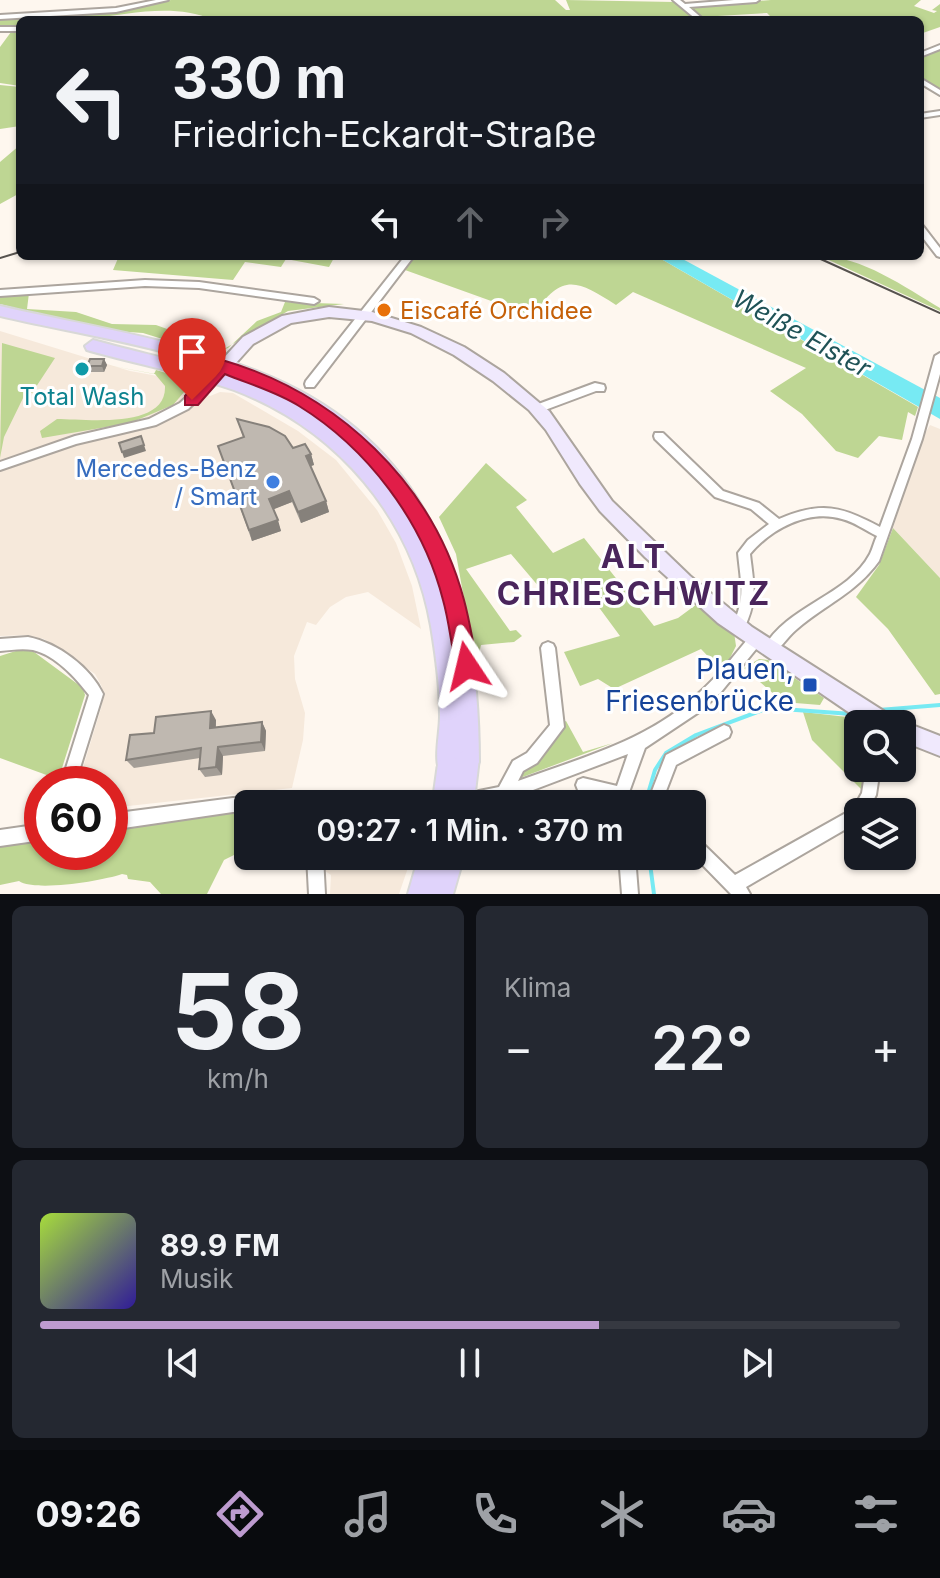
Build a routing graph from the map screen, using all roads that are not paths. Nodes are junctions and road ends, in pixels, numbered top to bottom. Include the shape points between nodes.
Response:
1 (165, 0) edge
2 (676, 0) edge
3 (756, 0) edge
4 (684, 6) junction
5 (17, 16) edge
6 (696, 16) edge
7 (924, 233) edge
8 (940, 254) edge
9 (407, 260) edge
10 (0, 293) edge
11 (314, 301) dead end
12 (0, 311) edge
13 (363, 314) junction
14 (0, 320) edge
15 (940, 356) edge
16 (222, 371) junction
17 (310, 384) dead end
18 (600, 388) dead end
19 (537, 409) junction
20 (659, 436) dead end
21 (0, 466) edge
22 (777, 524) junction
23 (884, 534) junction
24 (738, 627) junction
25 (763, 644) junction
26 (0, 645) edge
27 (548, 648) dead end
28 (863, 710) edge
29 (724, 732) dead end
30 (916, 737) edge
31 (639, 743) junction
32 (940, 746) edge
33 (458, 765) junction
34 (74, 766) edge
35 (583, 785) dead end
36 (449, 790) edge
37 (461, 790) edge
38 (506, 790) edge
39 (515, 790) edge
40 (597, 790) edge
41 (625, 790) edge
42 (659, 790) edge
43 (234, 805) edge
44 (128, 820) edge
45 (844, 822) edge
46 (24, 835) edge
47 (0, 838) edge
48 (706, 857) edge
49 (316, 870) edge
50 (428, 870) edge
51 (447, 870) edge
52 (628, 870) edge
53 (738, 889) edge
54 (317, 894) edge
55 (421, 894) edge
56 (440, 894) edge
57 (630, 894) edge

1 - 5 street via 116,10
2 - 4 street
3 - 4 street
4 - 6 street
7 - 8 street
9 - 13 street
10 - 11 street via 145,283
12 - 16 main road
13 - 16 main road via 336,314 283,326
13 - 17 street
13 - 19 main road via 451,346 488,368
14 - 16 main road
15 - 23 street
16 - 21 street via 184,406 152,422 75,440
16 - 33 main road via 285,390 330,418 380,465 411,504 446,574 463,640 469,695
18 - 19 street
19 - 24 main road via 603,502
20 - 22 street via 719,494 755,506
22 - 23 street via 838,513
22 - 24 street via 744,553 751,584 749,607
23 - 25 street via 865,574
24 - 25 main road
25 - 28 main road
25 - 31 street via 716,687
26 - 34 street via 42,647 96,694
27 - 38 street via 557,727 532,758 518,766
29 - 42 street via 671,760
30 - 32 main road
31 - 39 street
31 - 41 street
33 - 36 main road, bridge
33 - 37 main road, bridge
35 - 40 street
43 - 44 street
45 - 53 street
46 - 47 street
48 - 53 street
49 - 54 street
50 - 55 main road
51 - 56 main road
52 - 57 street

